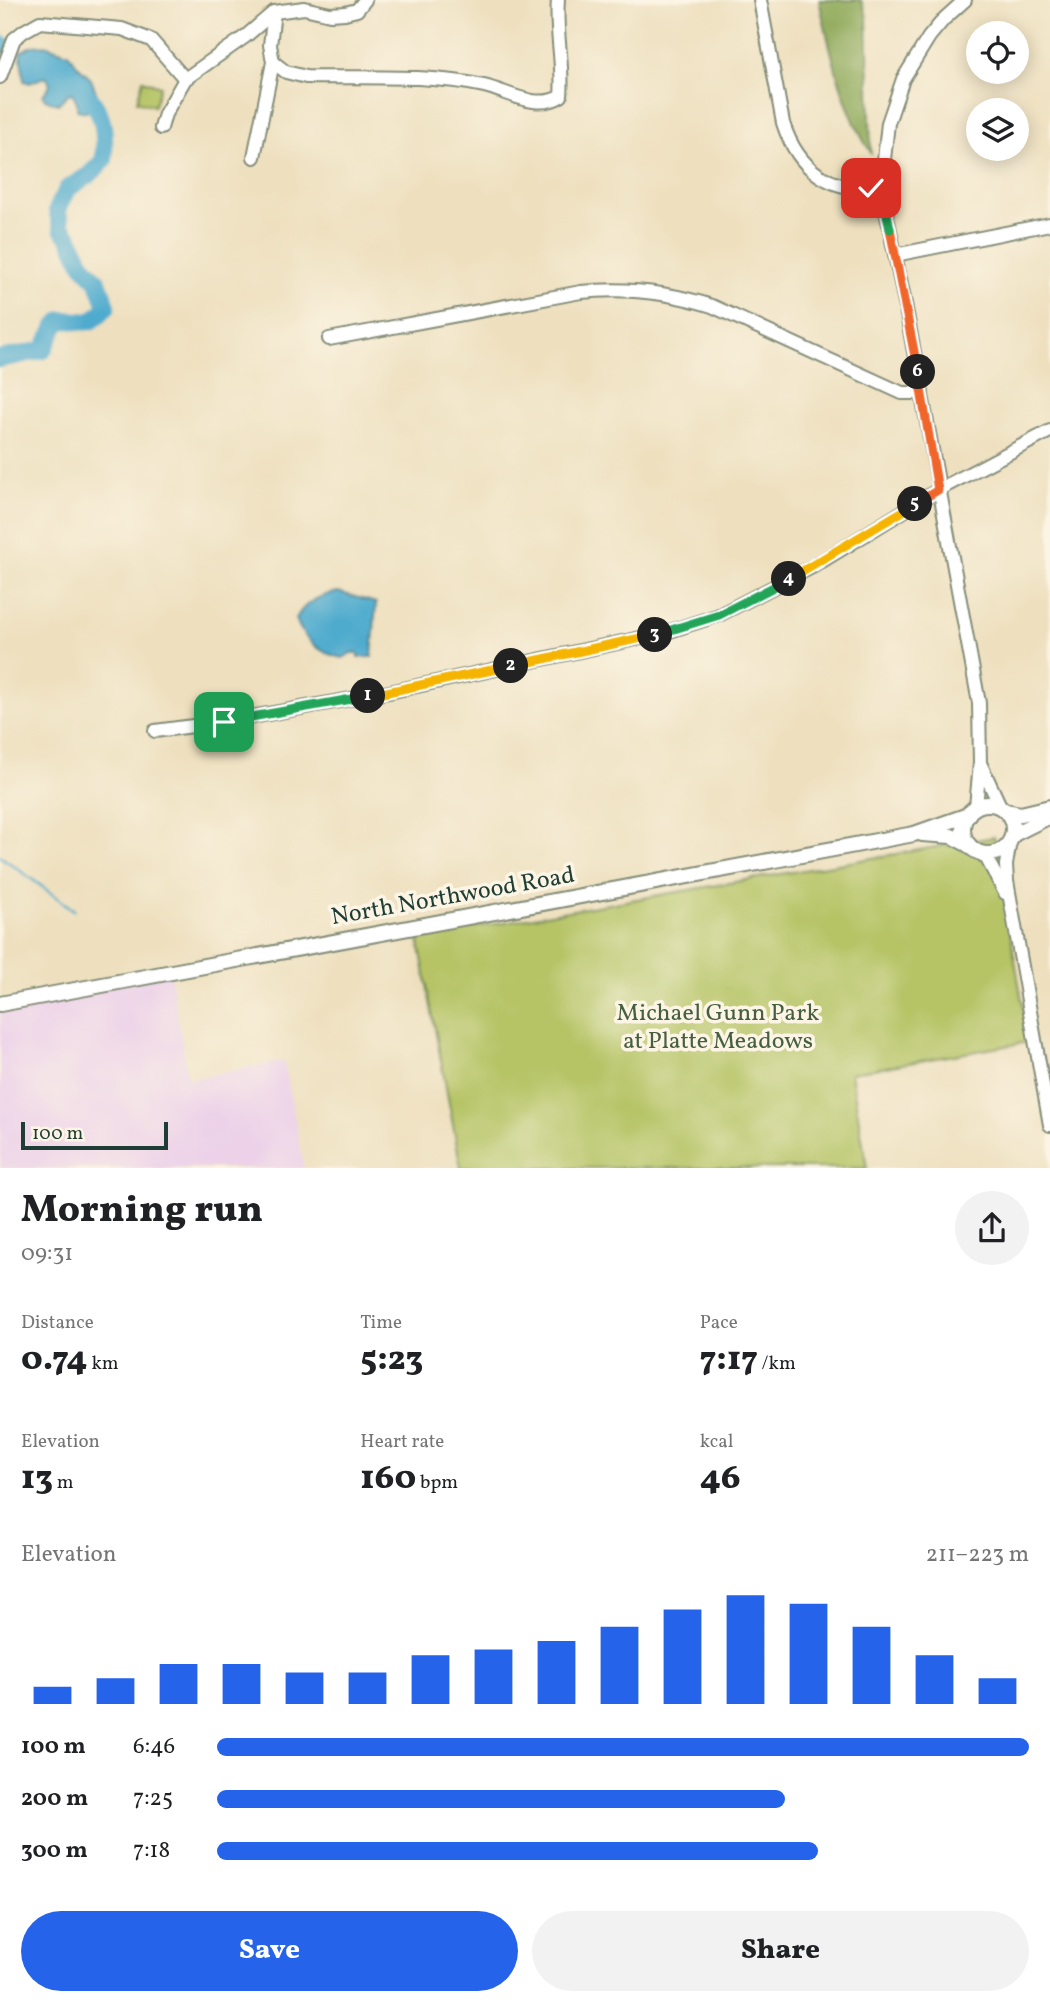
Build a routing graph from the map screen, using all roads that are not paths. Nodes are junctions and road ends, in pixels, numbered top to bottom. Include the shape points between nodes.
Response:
1 (365, 0) edge
2 (558, 0) edge
3 (760, 0) edge
4 (965, 0) edge
5 (274, 12) junction
6 (273, 62) junction
7 (0, 77) edge
8 (185, 79) junction
9 (160, 128) dead end
10 (254, 157) dead end
11 (881, 187) junction
12 (1050, 224) edge
13 (895, 255) junction
14 (329, 339) dead end
15 (922, 393) junction
16 (1050, 431) edge
17 (938, 490) junction
18 (155, 731) dead end
19 (980, 763) junction
20 (1050, 807) edge
21 (1003, 809) junction
22 (972, 811) junction
23 (1050, 816) edge
24 (914, 834) junction
25 (1011, 838) junction
26 (975, 849) junction
27 (1010, 903) junction
28 (0, 1004) edge
29 (1050, 1125) edge

1 - 5 street via 345,13 304,8
2 - 6 street via 563,72 561,96 551,102 532,102 445,79 306,77 286,72
3 - 11 street via 783,123 797,155 818,175 841,186
4 - 11 street via 929,37 904,79 888,123
5 - 6 street
5 - 8 street
6 - 10 street
7 - 8 street via 14,39 40,22 122,29 157,44
8 - 9 street
11 - 13 street
12 - 13 street
13 - 15 street
14 - 15 street via 581,292 651,291 712,306 902,393
15 - 17 street
16 - 17 street
17 - 18 street via 790,578 719,615 664,633 389,692
17 - 19 street via 979,703
19 - 21 street
19 - 22 street
20 - 21 street via 1021,814
21 - 22 street via 989,804
21 - 25 street via 1012,821
22 - 24 street, North Northwood Road
22 - 26 street via 964,831
23 - 25 street
24 - 26 street, North Northwood Road via 951,836
24 - 28 street, North Northwood Road
25 - 26 street via 994,853
25 - 27 street via 1006,865
26 - 27 street via 987,859
27 - 29 street

